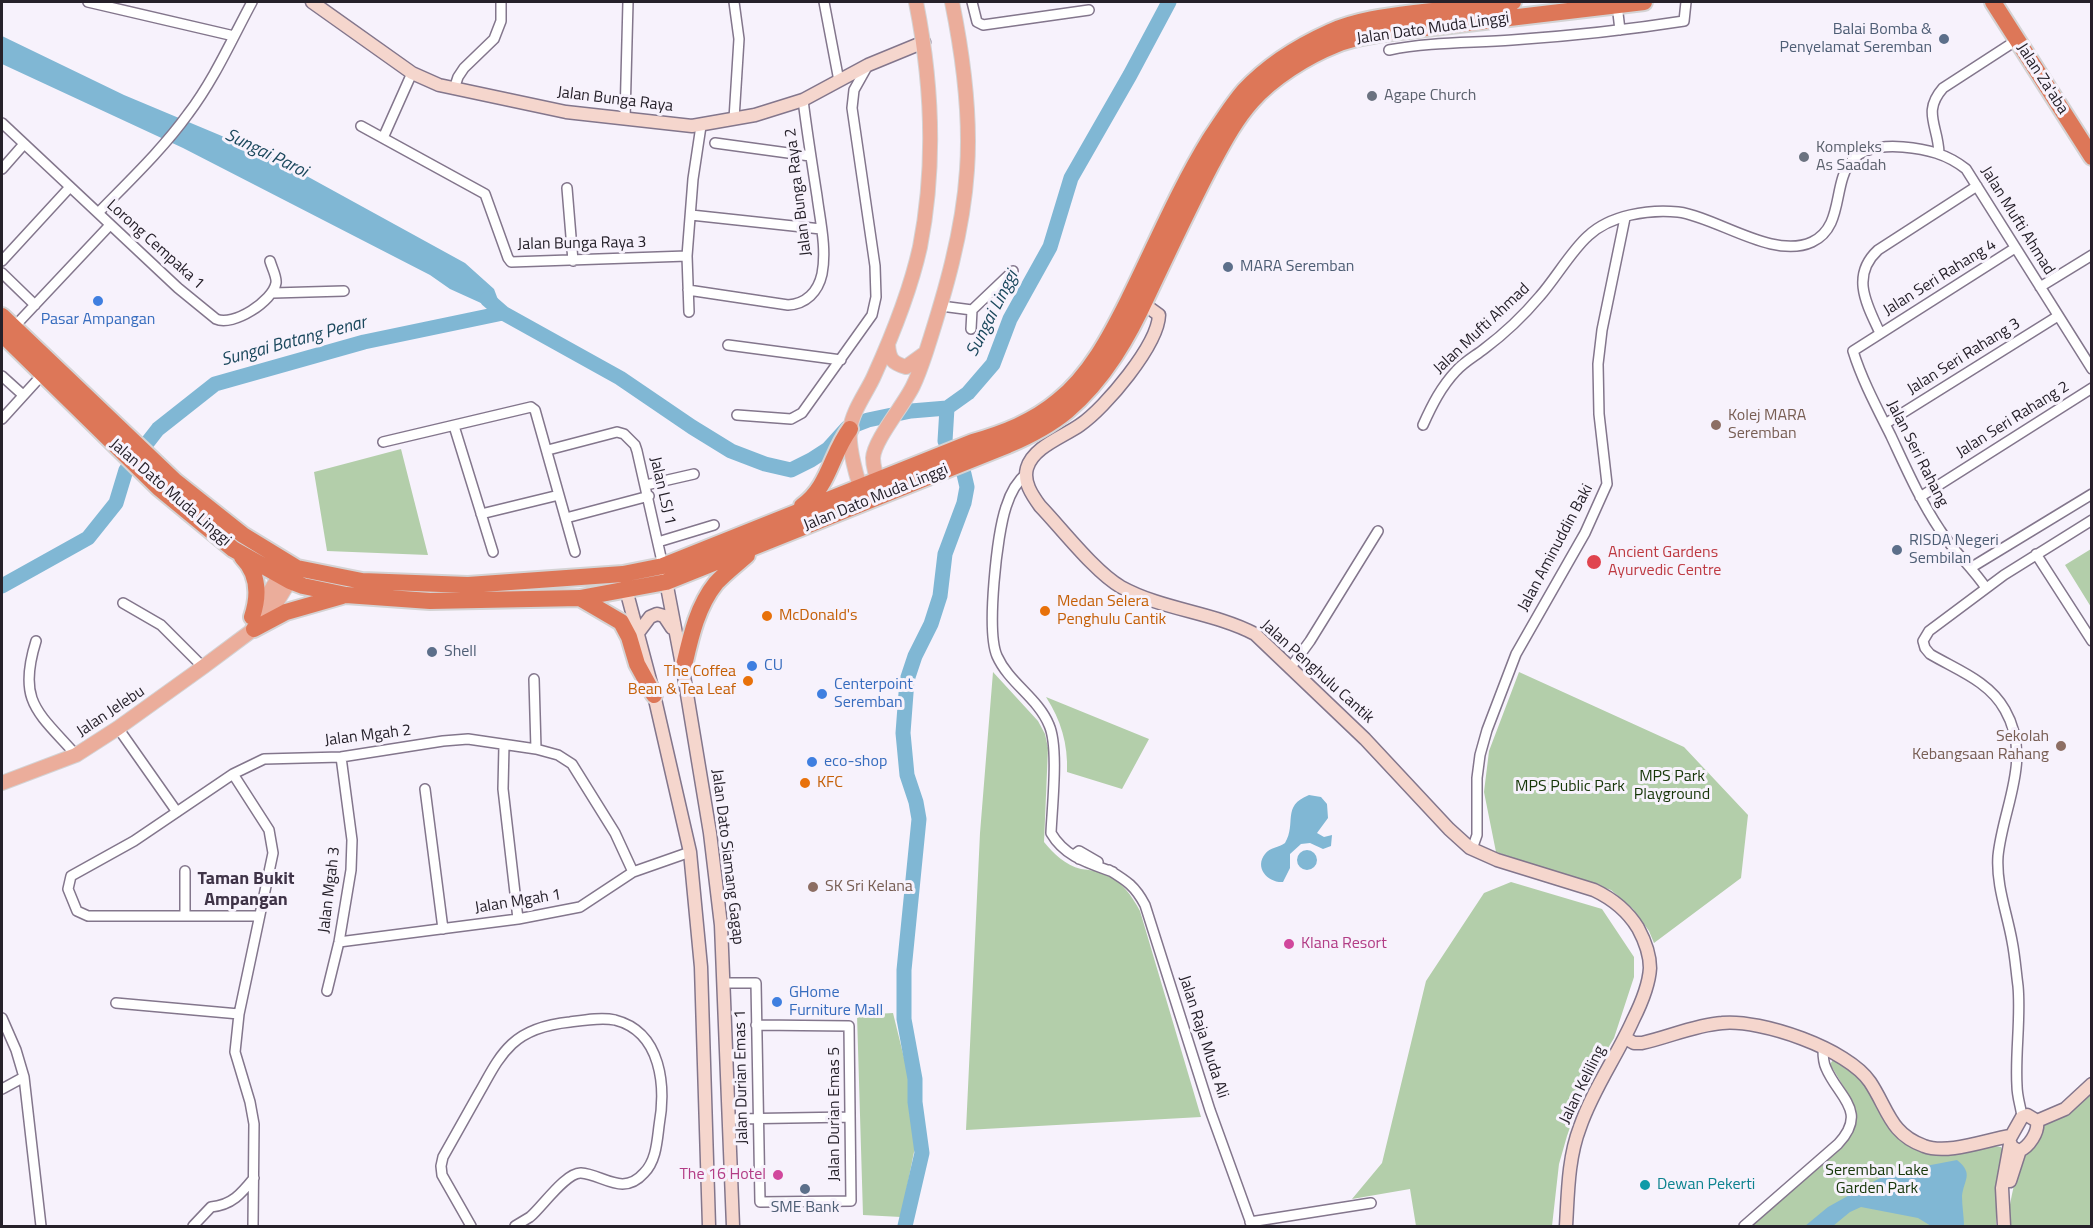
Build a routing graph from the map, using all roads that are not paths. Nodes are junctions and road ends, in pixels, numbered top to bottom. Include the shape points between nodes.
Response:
1 (88, 2) edge
2 (252, 2) edge
3 (312, 2) edge
4 (501, 2) edge
5 (628, 2) edge
6 (734, 2) edge
7 (824, 2) edge
8 (916, 2) edge
9 (952, 2) edge
10 (972, 2) edge
11 (1513, 2) edge
12 (1644, 2) edge
13 (1686, 2) edge
14 (1992, 2) edge
15 (1617, 5) junction
16 (1089, 10) dead end
17 (1620, 30) junction
18 (234, 36) junction
19 (2017, 40) junction
20 (924, 42) junction
21 (1389, 50) dead end
22 (868, 65) junction
23 (412, 73) junction
24 (839, 81) junction
25 (454, 89) junction
26 (803, 100) junction
27 (625, 118) junction
28 (734, 119) junction
29 (2, 123) edge
30 (361, 126) dead end
31 (701, 126) junction
32 (383, 138) junction
33 (715, 143) dead end
34 (24, 144) junction
35 (1940, 153) junction
36 (810, 156) junction
37 (2091, 157) edge
38 (2, 169) edge
39 (1977, 186) junction
40 (70, 187) junction
41 (567, 188) dead end
42 (98, 213) junction
43 (691, 215) junction
44 (1625, 218) junction
45 (110, 225) junction
46 (821, 229) junction
47 (2015, 248) junction
48 (2091, 255) edge
49 (687, 256) junction
50 (2, 261) edge
51 (270, 261) dead end
52 (573, 261) junction
53 (1013, 271) dead end
54 (2, 273) edge
55 (2040, 286) junction
56 (688, 290) junction
57 (344, 291) dead end
58 (273, 293) junction
59 (1137, 300) junction
60 (35, 305) junction
61 (941, 306) junction
62 (972, 309) junction
63 (689, 312) dead end
64 (2058, 316) junction
65 (6, 326) edge
66 (971, 329) dead end
67 (1880, 333) junction
68 (888, 343) junction
69 (728, 345) dead end
70 (926, 352) junction
71 (841, 360) junction
72 (2091, 369) edge
73 (42, 375) junction
74 (2, 376) edge
75 (2091, 388) edge
76 (23, 395) junction
77 (736, 415) dead end
78 (2, 419) edge
79 (1885, 424) junction
80 (1423, 425) dead end
81 (454, 426) junction
82 (850, 429) junction
83 (113, 433) junction
84 (384, 442) dead end
85 (548, 450) junction
86 (1027, 473) junction
87 (694, 474) dead end
88 (646, 485) junction
89 (880, 487) junction
90 (863, 494) junction
91 (2091, 494) edge
92 (559, 495) junction
93 (649, 496) junction
94 (1920, 497) junction
95 (481, 514) junction
96 (786, 516) junction
97 (566, 518) junction
98 (2091, 520) edge
99 (714, 525) dead end
100 (1378, 531) dead end
101 (658, 542) junction
102 (757, 547) junction
103 (233, 549) junction
104 (493, 552) dead end
105 (575, 552) dead end
106 (2036, 554) junction
107 (1972, 567) junction
108 (288, 572) junction
109 (664, 574) junction
110 (624, 582) junction
111 (1986, 588) junction
112 (346, 595) junction
113 (580, 598) junction
114 (123, 603) dead end
115 (253, 623) junction
116 (638, 633) junction
117 (676, 633) junction
118 (36, 641) dead end
119 (2091, 641) edge
120 (203, 667) junction
121 (1291, 667) junction
122 (683, 670) junction
123 (534, 679) dead end
124 (654, 695) junction
125 (118, 728) junction
126 (504, 745) junction
127 (536, 749) junction
128 (76, 756) junction
129 (341, 757) junction
130 (233, 774) junction
131 (2, 783) edge
132 (425, 789) dead end
133 (177, 812) junction
134 (1472, 849) junction
135 (690, 852) junction
136 (185, 871) dead end
137 (633, 872) junction
138 (184, 916) junction
139 (260, 916) junction
140 (518, 919) junction
141 (443, 929) junction
142 (339, 942) junction
143 (724, 983) junction
144 (327, 991) dead end
145 (116, 1003) dead end
146 (239, 1014) junction
147 (2, 1018) edge
148 (756, 1025) junction
149 (1625, 1038) junction
150 (1823, 1049) junction
151 (24, 1077) junction
152 (2091, 1084) edge
153 (2, 1089) edge
154 (850, 1117) junction
155 (2022, 1117) junction
156 (758, 1118) junction
157 (730, 1119) junction
158 (2037, 1121) junction
159 (2013, 1144) junction
160 (254, 1179) junction
161 (760, 1202) joint
162 (1371, 1203) dead end
163 (1251, 1224) edge
164 (41, 1227) edge
165 (194, 1227) edge
166 (253, 1227) edge
167 (471, 1227) edge
168 (515, 1227) edge
169 (709, 1227) edge
170 (732, 1227) edge
171 (1566, 1227) edge
172 (1744, 1227) edge
173 (2004, 1227) edge

1 - 18 street
2 - 18 street
3 - 23 street, Jalan Bunga Raya
4 - 25 street via 501,21 494,39 464,68
5 - 27 street
6 - 28 street via 738,39
7 - 24 street
8 - 20 main road
9 - 61 main road via 968,107 967,169 960,223
10 - 16 street via 977,22 983,25
11 - 59 highway, Jalan Dato Muda Linggi via 1354,23 1304,46 1261,75 1226,114 1193,168
12 - 15 highway, Jalan Dato Muda Linggi
13 - 17 street via 1684,21
14 - 19 highway, Jalan Za'aba
15 - 17 street
15 - 59 highway, Jalan Dato Muda Linggi via 1358,38 1335,45 1289,70 1268,85 1236,122
17 - 21 street
18 - 42 street via 188,114
19 - 35 street via 1935,97 1932,119
19 - 37 highway, Jalan Za'aba
20 - 22 street, Jalan Bunga Raya
20 - 68 main road via 932,148 928,198 907,297
22 - 24 street, Jalan Bunga Raya
22 - 71 street via 854,90 852,108 876,297 872,315
23 - 25 street, Jalan Bunga Raya
23 - 32 street
24 - 26 street, Jalan Bunga Raya
25 - 27 street, Jalan Bunga Raya via 566,112
26 - 28 street, Jalan Bunga Raya
26 - 36 street, Jalan Bunga Raya 2
27 - 31 street, Jalan Bunga Raya
28 - 31 street, Jalan Bunga Raya
29 - 34 street, Lorong Cempaka 1
30 - 32 street, Jalan Bunga Raya 3
31 - 43 street
32 - 52 street, Jalan Bunga Raya 3 via 485,194 511,262
33 - 36 street
34 - 38 street
34 - 40 street, Lorong Cempaka 1
35 - 39 street, Jalan Mufti Ahmad via 1966,169
35 - 44 street, Jalan Mufti Ahmad via 1887,146 1865,151 1841,177 1833,220 1825,234 1796,247 1775,245 1680,212 1650,211
36 - 46 street, Jalan Bunga Raya 2
39 - 47 street, Jalan Mufti Ahmad
39 - 67 street via 1872,256 1861,281
40 - 42 street, Lorong Cempaka 1
40 - 50 street
41 - 52 street
42 - 45 street, Lorong Cempaka 1
43 - 46 street
43 - 49 street
44 - 80 street, Jalan Mufti Ahmad via 1609,222 1588,236 1540,297 1486,348 1457,369 1438,393
44 - 134 street, Jalan Aminuddin Baki via 1598,364 1607,484 1585,533 1516,654 1491,719 1480,755 1477,835
45 - 58 street, Lorong Cempaka 1 via 178,288 222,322 238,319
45 - 60 street
46 - 56 street, Jalan Bunga Raya 2 via 822,273 813,292 800,304
47 - 55 street, Jalan Mufti Ahmad
47 - 67 street, Jalan Seri Rahang 4
48 - 55 street
49 - 52 street, Jalan Bunga Raya 3
49 - 56 street
51 - 58 street via 277,281
53 - 62 street
54 - 60 street
55 - 64 street, Jalan Mufti Ahmad
56 - 63 street
57 - 58 street
59 - 86 street via 1159,315 1158,327 1119,388 1093,415 1042,449 1031,460
59 - 89 highway, Jalan Dato Muda Linggi via 1115,356 1068,411 1030,435 976,449
60 - 65 street
61 - 62 street
61 - 70 main road
62 - 66 street
64 - 72 street, Jalan Mufti Ahmad
64 - 79 street, Jalan Seri Rahang 3
65 - 73 highway, Jalan Dato Muda Linggi
65 - 83 highway, Jalan Dato Muda Linggi
67 - 79 street, Jalan Seri Rahang via 1853,351
68 - 70 main road via 892,361 906,367
68 - 82 main road
69 - 71 street
70 - 89 main road via 913,387 876,444 873,457
71 - 77 street via 802,413 791,420
73 - 76 street
73 - 83 highway, Jalan Dato Muda Linggi
74 - 76 street
75 - 94 street, Jalan Seri Rahang 2
76 - 78 street
79 - 94 street, Jalan Seri Rahang
81 - 84 street
81 - 85 street via 526,407 536,410
81 - 95 street
82 - 90 main road
82 - 96 highway via 834,455 825,481 808,502
83 - 103 highway, Jalan Dato Muda Linggi via 159,488
83 - 108 highway, Jalan Dato Muda Linggi
85 - 88 street, Jalan LSJ 1 via 617,432 624,434 635,445
85 - 92 street
86 - 121 street, Jalan Penghulu Cantik via 1031,494 1040,506 1111,580 1144,598 1238,625 1255,634
86 - 163 street, Jalan Raja Muda Ali via 1010,496 1000,531 992,637 997,655 1050,725 1054,748 1051,833 1069,855 1079,859 1075,854 1079,851 1126,880 1137,889 1145,905
87 - 88 street
88 - 93 street, Jalan LSJ 1
89 - 90 highway, Jalan Dato Muda Linggi
90 - 96 highway, Jalan Dato Muda Linggi
90 - 102 highway, Jalan Dato Muda Linggi
91 - 107 street
92 - 95 street
92 - 97 street
93 - 97 street
93 - 101 street, Jalan LSJ 1
94 - 107 street, Jalan Seri Rahang via 1952,547
95 - 104 street
96 - 109 highway, Jalan Dato Muda Linggi
97 - 105 street
98 - 106 street
99 - 101 street
100 - 121 street
101 - 109 street, Jalan LSJ 1
102 - 109 highway, Jalan Dato Muda Linggi
102 - 122 highway via 716,584 702,605
103 - 108 highway, Jalan Dato Muda Linggi
103 - 115 highway via 245,560 257,587
106 - 111 street
106 - 119 street
107 - 111 street, Jalan Seri Rahang
108 - 110 highway, Jalan Dato Muda Linggi via 468,585
108 - 112 highway, Jalan Dato Muda Linggi via 303,586
108 - 115 main road, Jalan Jelebu via 275,605
109 - 110 highway, Jalan Dato Muda Linggi
109 - 117 street, Jalan Dato Siamang Gagap
110 - 113 highway, Jalan Dato Muda Linggi
110 - 116 street
111 - 155 street via 1929,631 1923,642 1930,654 1995,695 2015,735 2016,778 1998,855 1998,876 2018,988 2017,1086
112 - 113 highway, Jalan Dato Muda Linggi via 430,601
112 - 115 highway
113 - 124 highway via 621,622
114 - 120 street via 161,625
115 - 120 main road, Jalan Jelebu
116 - 117 street via 657,614 664,616
116 - 124 street
117 - 122 street, Jalan Dato Siamang Gagap
118 - 128 street via 28,671 34,707
120 - 125 main road, Jalan Jelebu
121 - 134 street, Jalan Penghulu Cantik
122 - 143 street, Jalan Dato Siamang Gagap via 711,843
123 - 127 street
124 - 135 street
125 - 128 main road, Jalan Jelebu
125 - 133 street
126 - 127 street, Jalan Mgah 2
126 - 129 street, Jalan Mgah 2 via 468,739
126 - 140 street via 502,784
127 - 137 street, Jalan Mgah 2 via 572,764 615,833
128 - 131 main road, Jalan Jelebu
129 - 130 street, Jalan Mgah 2 via 264,759
129 - 142 street, Jalan Mgah 3 via 352,840
130 - 133 street, Jalan Mgah 2
130 - 139 street via 269,830 273,853
132 - 141 street
133 - 138 street, Jalan Mgah 2 via 71,876 68,889 77,911 88,916
134 - 149 street, Jalan Penghulu Cantik via 1594,890 1627,912 1645,940 1650,969 1645,992
135 - 137 street, Jalan Mgah 1
135 - 169 street via 701,967
136 - 138 street
137 - 140 street, Jalan Mgah 1 via 580,907
138 - 139 street
139 - 146 street
140 - 141 street, Jalan Mgah 1
141 - 142 street, Jalan Mgah 1
142 - 144 street, Jalan Mgah 3
143 - 148 street, Jalan Durian Emas 1 via 756,983
143 - 157 street, Jalan Dato Siamang Gagap
145 - 146 street
146 - 160 street via 235,1052 254,1124
147 - 151 street
148 - 154 street, Jalan Durian Emas 5 via 849,1026
148 - 156 street, Jalan Durian Emas 1
149 - 150 street, Jalan Keliling via 1642,1043 1708,1024 1736,1022 1772,1029
149 - 171 street, Jalan Keliling via 1580,1126 1570,1169
150 - 159 street, Jalan Keliling via 1860,1070 1894,1126 1925,1147
150 - 172 street via 1827,1070 1849,1106 1850,1127 1838,1144
151 - 153 street
151 - 164 street
152 - 158 street via 2065,1109
154 - 156 street
154 - 161 street, Jalan Durian Emas 5 via 851,1201
155 - 158 street via 2031,1116
155 - 159 street
156 - 157 street
156 - 161 street, Jalan Durian Emas 1
157 - 170 street, Jalan Dato Siamang Gagap
158 - 159 street via 2038,1129 2025,1147
159 - 173 street via 2003,1203
160 - 165 street via 232,1202 212,1207
160 - 166 street
162 - 163 street, Jalan Raja Muda Ali
167 - 168 street via 442,1175 441,1166 499,1057 514,1042 555,1023 613,1019 629,1025 643,1036 660,1069 660,1121 649,1167 642,1176 615,1184 580,1173 570,1176

